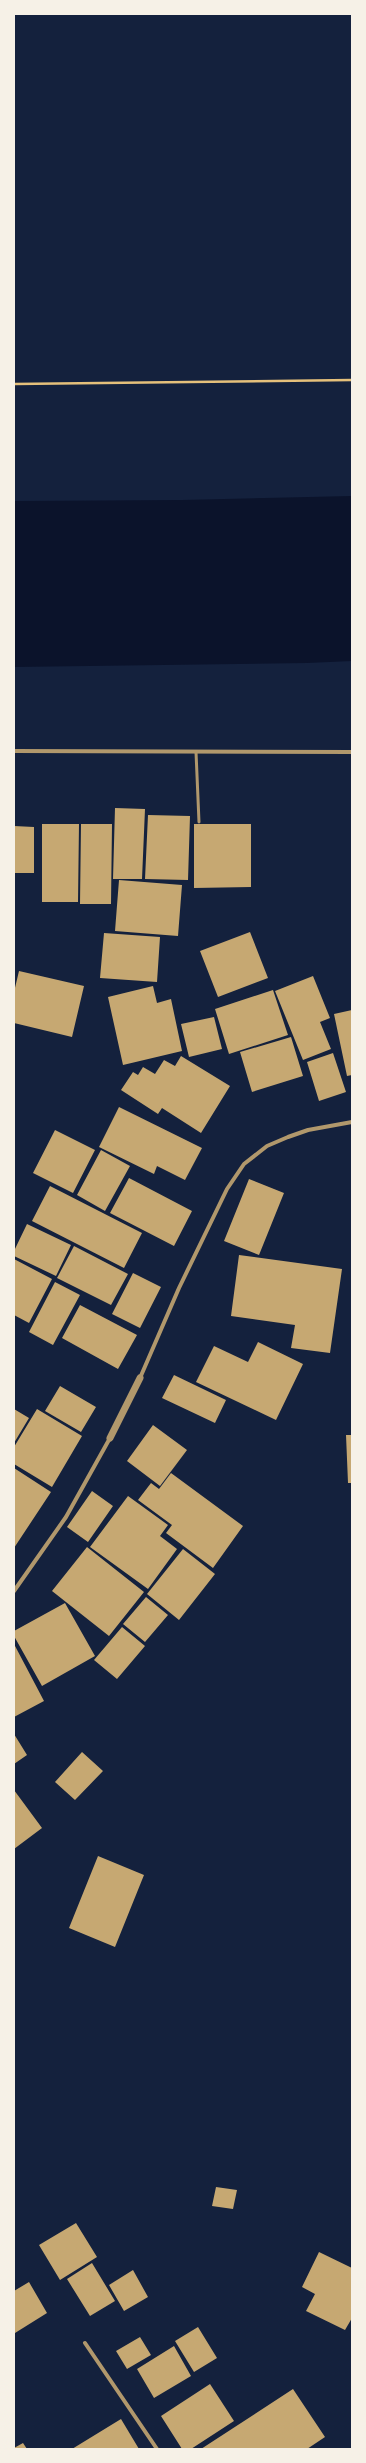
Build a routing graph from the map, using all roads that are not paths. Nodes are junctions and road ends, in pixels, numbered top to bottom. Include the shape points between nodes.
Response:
1 (14, 751) edge
2 (196, 752) junction
3 (352, 752) edge
4 (199, 822) dead end
5 (352, 1122) edge
6 (140, 1378) joint
7 (110, 1438) joint
8 (14, 1591) edge
9 (85, 2343) dead end
10 (158, 2449) edge

1 - 2 street
2 - 3 street
2 - 4 lane
5 - 6 street via 288,1136 268,1146 244,1164 227,1189 179,1288
6 - 7 street
7 - 8 street via 66,1517
9 - 10 street

